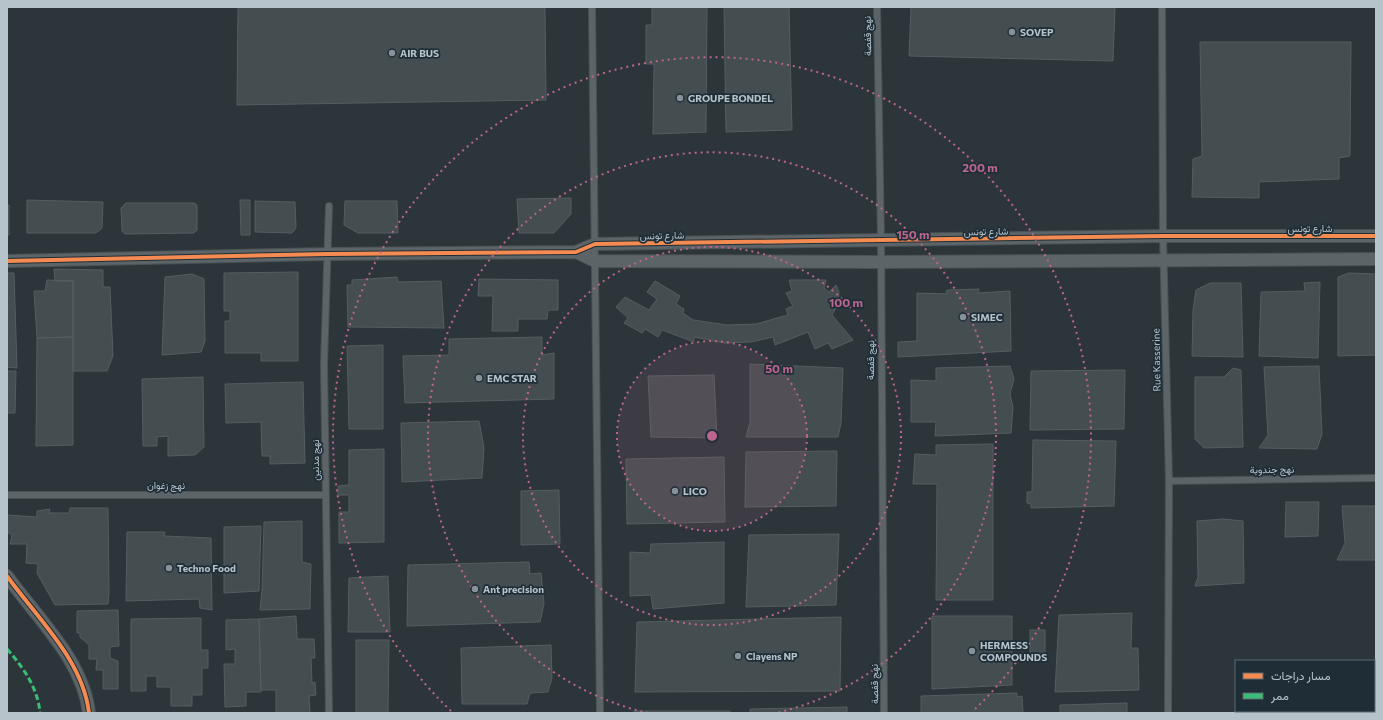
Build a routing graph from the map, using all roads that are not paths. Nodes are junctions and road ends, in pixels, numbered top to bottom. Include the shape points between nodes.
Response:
1 (592, 7) edge
2 (877, 7) edge
3 (1162, 7) edge
4 (328, 206) dead end
5 (1163, 236) junction
6 (1376, 236) edge
7 (881, 240) junction
8 (595, 244) junction
9 (576, 252) junction
10 (328, 254) junction
11 (1165, 259) junction
12 (1376, 259) edge
13 (7, 261) edge
14 (595, 261) junction
15 (880, 262) junction
16 (1376, 478) edge
17 (1169, 481) junction
18 (325, 495) junction
19 (7, 496) edge
20 (7, 576) edge
21 (89, 713) edge
22 (329, 713) edge
23 (600, 713) edge
24 (884, 713) edge
25 (1168, 713) edge

1 - 8 lane
2 - 7 lane, نهج قفصة
3 - 5 lane, Rue Kasserine
4 - 10 lane, نهج مدنين
5 - 6 street, شارع تونس
5 - 7 street, شارع تونس
5 - 11 lane, Rue Kasserine
7 - 8 street, شارع تونس
7 - 15 lane, نهج قفصة
8 - 9 street
8 - 14 lane
9 - 10 street
9 - 14 street
10 - 13 street
10 - 18 lane, نهج مدنين via 324,364
11 - 12 street
11 - 15 street
11 - 17 lane, Rue Kasserine
14 - 15 street
14 - 23 lane
15 - 24 lane, نهج قفصة
16 - 17 lane, نهج جندوبة
17 - 25 lane, Rue Kasserine
18 - 19 lane, نهج زغوان
18 - 22 lane, نهج مدنين
20 - 21 street via 65,653 81,682

